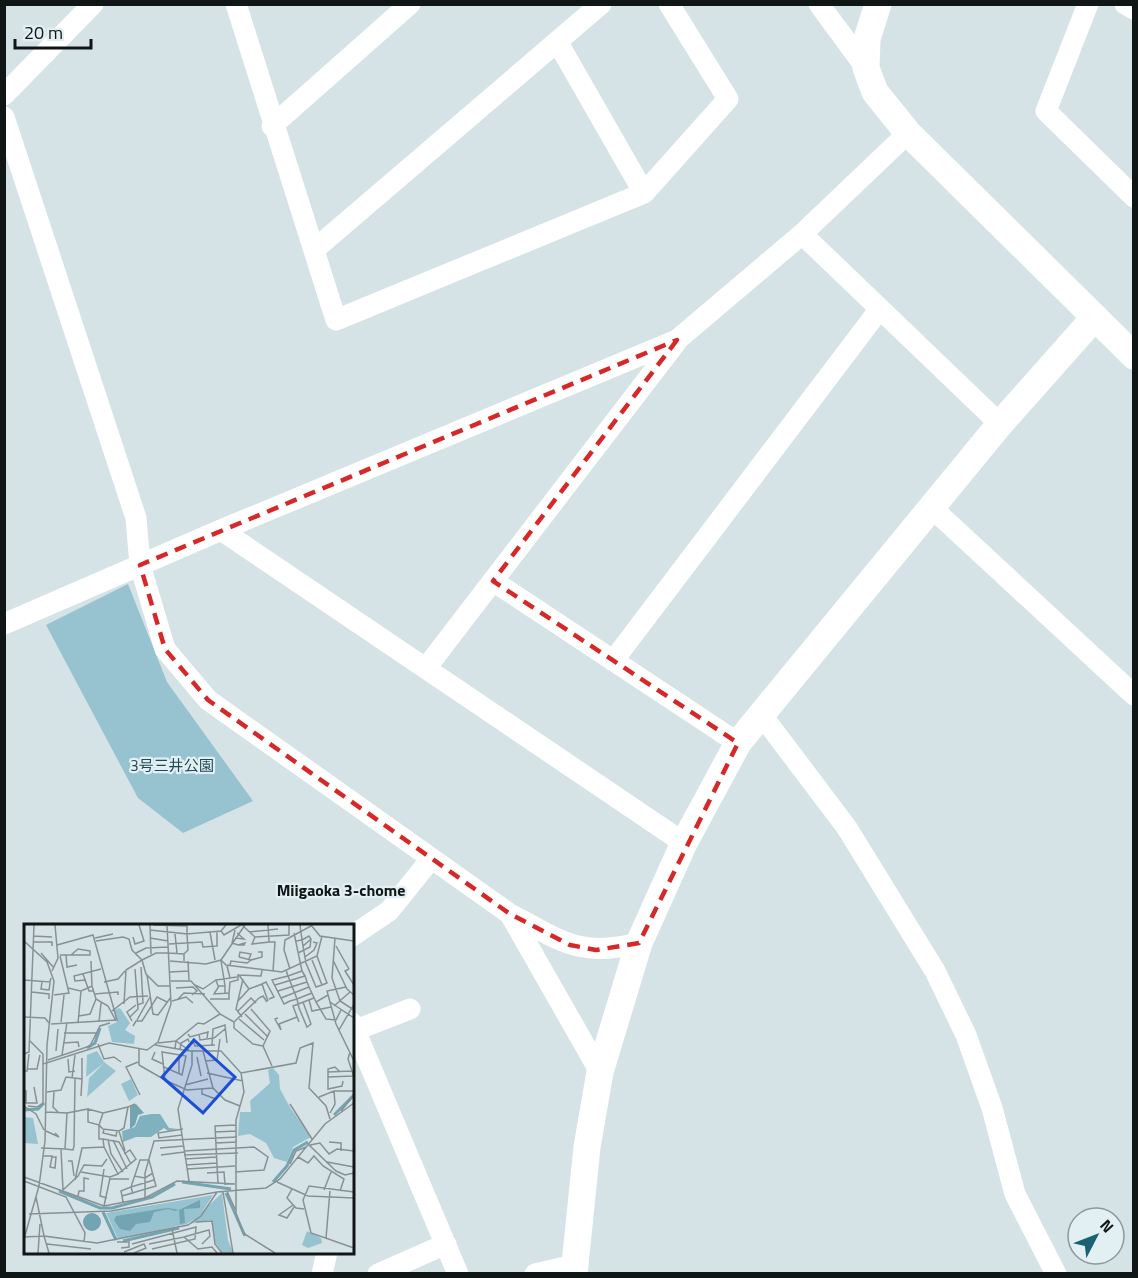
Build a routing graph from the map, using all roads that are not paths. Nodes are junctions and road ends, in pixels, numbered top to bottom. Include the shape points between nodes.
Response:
1 (93, 4) edge
2 (236, 4) edge
3 (410, 4) edge
4 (601, 4) edge
5 (669, 4) edge
6 (819, 4) edge
7 (878, 4) edge
8 (1088, 4) edge
9 (1125, 4) edge
10 (1134, 9) edge
11 (558, 42) junction
12 (866, 68) junction
13 (4, 95) edge
14 (4, 117) edge
15 (272, 126) junction
16 (908, 133) junction
17 (644, 193) junction
18 (1134, 197) edge
19 (802, 234) junction
20 (315, 249) junction
21 (879, 310) junction
22 (1095, 317) junction
23 (677, 340) junction
24 (1134, 356) edge
25 (1000, 424) junction
26 (931, 507) junction
27 (221, 530) junction
28 (140, 565) junction
29 (493, 581) junction
30 (4, 624) edge
31 (613, 661) junction
32 (426, 668) junction
33 (1134, 695) edge
34 (761, 714) junction
35 (738, 743) junction
36 (684, 843) junction
37 (431, 859) junction
38 (510, 914) junction
39 (354, 935) edge
40 (639, 943) junction
41 (410, 1009) dead end
42 (354, 1026) edge
43 (600, 1072) junction
44 (446, 1244) junction
45 (327, 1254) edge
46 (574, 1269) edge
47 (322, 1274) edge
48 (378, 1274) edge
49 (458, 1274) edge
50 (536, 1274) edge
51 (1056, 1274) edge

1 - 13 street
2 - 15 street
3 - 15 street
4 - 11 street
5 - 17 street via 728,99
6 - 12 street
7 - 12 street via 867,39
8 - 18 street via 1046,111
9 - 10 street
11 - 17 street
11 - 20 street
12 - 16 street via 875,92
14 - 28 street via 136,518
15 - 20 street
16 - 19 street
16 - 22 street
17 - 20 street via 336,320
19 - 21 street
19 - 23 street
21 - 25 street
21 - 31 street
22 - 24 street
22 - 25 street
23 - 27 street
23 - 29 street
25 - 26 street
26 - 33 street
26 - 34 street
27 - 28 street
27 - 32 street
28 - 30 street
28 - 37 street via 165,649 208,700
29 - 31 street
29 - 32 street
31 - 35 street
32 - 36 street
34 - 35 street
34 - 51 street via 847,828 935,971 966,1035 992,1108 1015,1194
35 - 36 street
36 - 40 street
37 - 38 street
37 - 39 street via 389,911
38 - 40 street via 570,945 596,950
38 - 43 street
40 - 43 street
41 - 42 street
42 - 44 street
43 - 46 street via 587,1147
44 - 48 street
44 - 49 street
45 - 47 street
46 - 50 street

